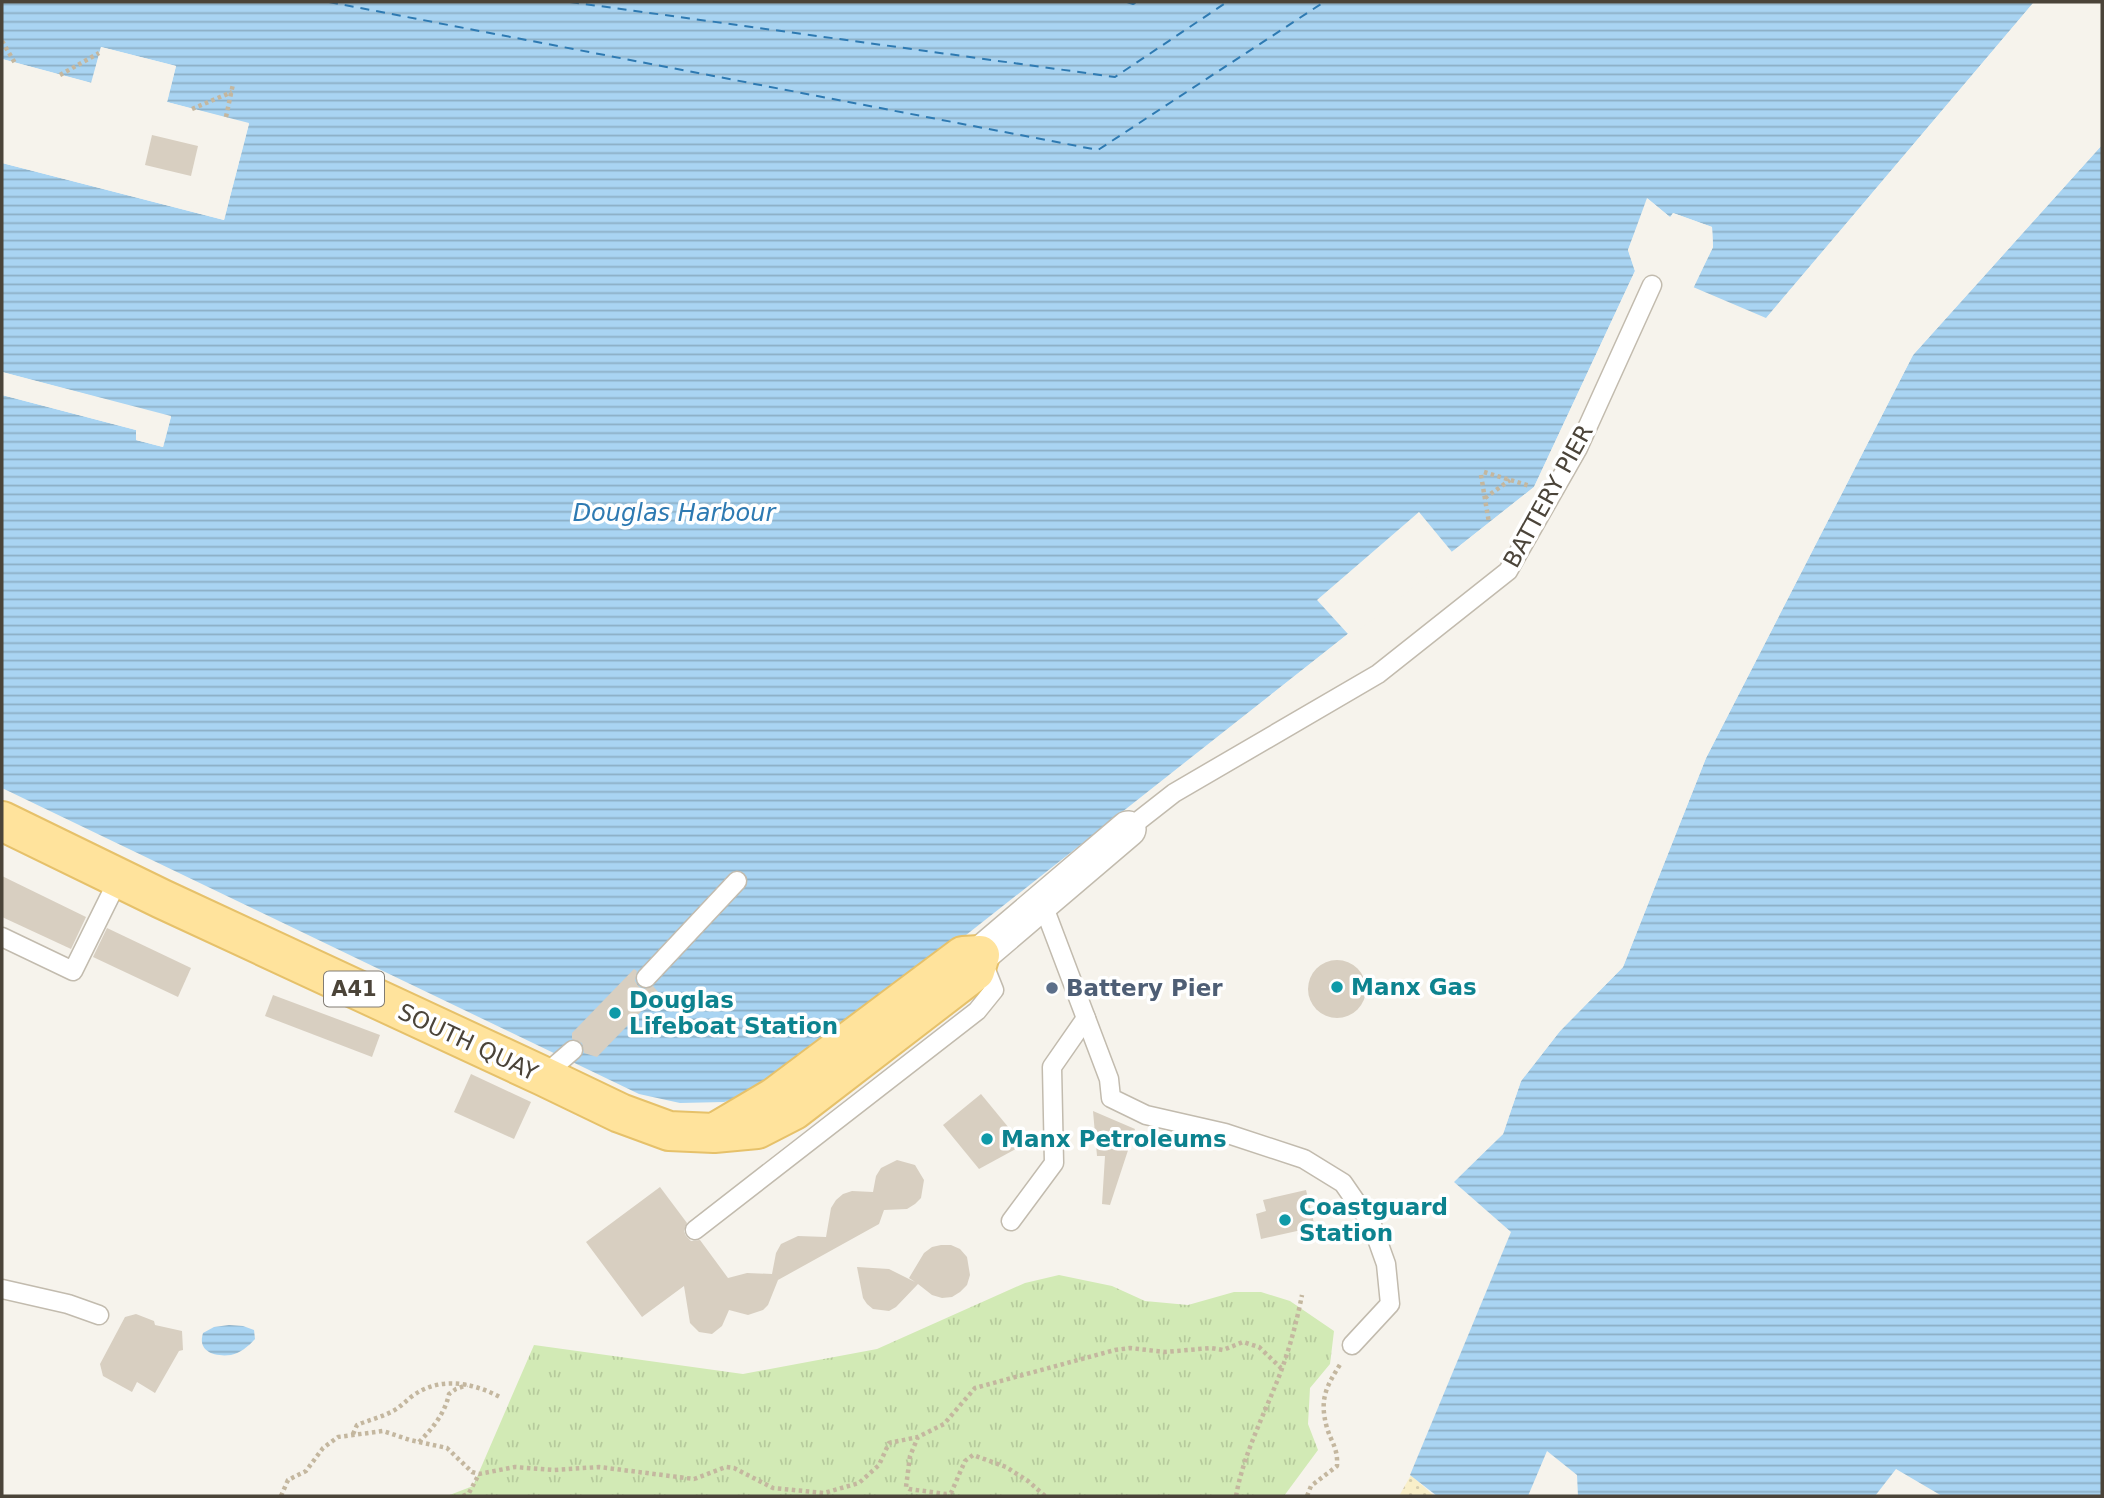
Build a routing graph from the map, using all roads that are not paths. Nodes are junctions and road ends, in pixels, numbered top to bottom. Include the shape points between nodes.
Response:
1 (1652, 285) dead end
2 (2, 821) edge
3 (1128, 829) joint
4 (119, 878) junction
5 (737, 881) dead end
6 (1042, 902) junction
7 (2, 937) edge
8 (979, 955) junction
9 (646, 978) dead end
10 (1086, 1018) junction
11 (714, 1133) joint
12 (1011, 1221) dead end
13 (695, 1230) dead end
14 (2, 1289) edge
15 (99, 1315) dead end
16 (1352, 1345) road end

1 - 3 lane, BATTERY PIER via 1578,448 1508,571 1378,674 1174,793
2 - 4 main road, SOUTH QUAY / A41
3 - 6 street, BATTERY PIER
4 - 7 lane via 73,971
4 - 11 main road, SOUTH QUAY / A41 via 560,1061 621,1113 669,1131
5 - 9 lane
6 - 8 street, BATTERY PIER
6 - 10 lane
8 - 11 main road, BATTERY PIER / A41 via 975,971 794,1110 757,1129
8 - 13 lane via 994,990 978,1011
10 - 12 lane via 1052,1068 1054,1163
10 - 16 lane via 1109,1079 1111,1098 1146,1115 1225,1133 1304,1159 1343,1183 1377,1238 1386,1264 1390,1304
14 - 15 lane

